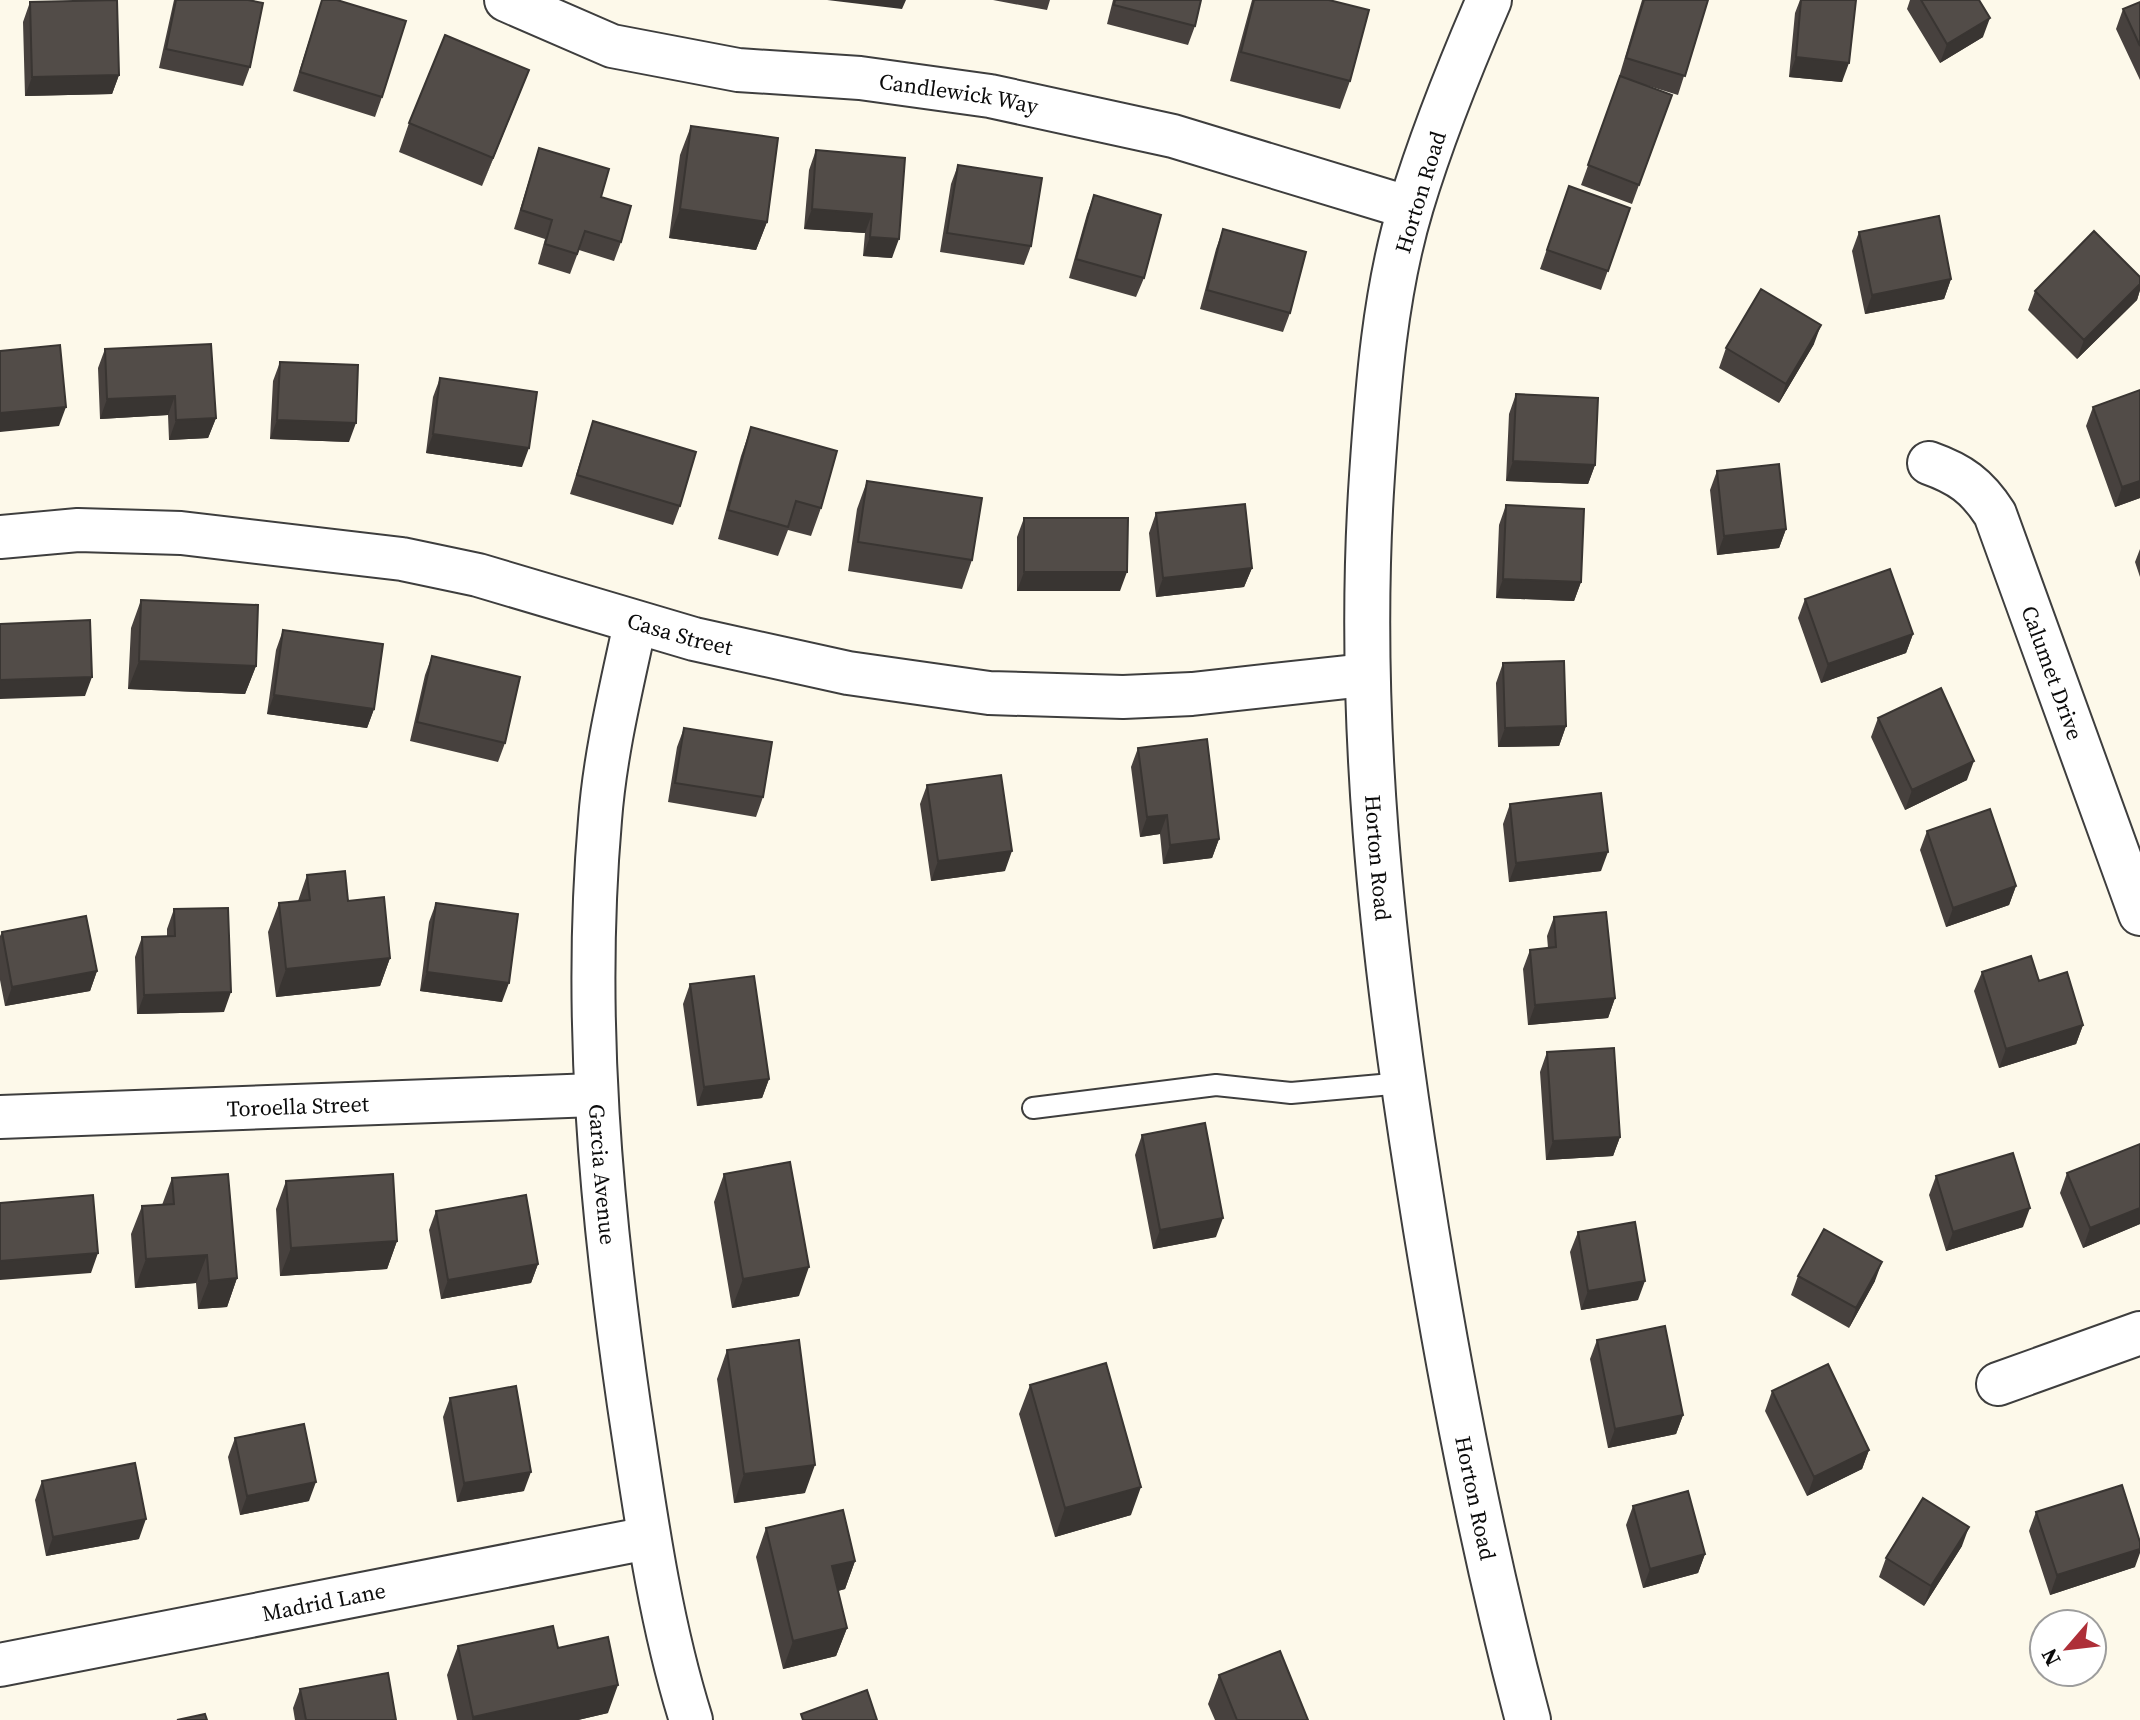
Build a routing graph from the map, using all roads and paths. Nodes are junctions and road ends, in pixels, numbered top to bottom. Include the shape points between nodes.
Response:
1 (506, 0) edge
2 (1489, 0) edge
3 (1410, 208) junction
4 (1929, 463) dead end
5 (0, 537) edge
6 (635, 624) junction
7 (1365, 675) junction
8 (2140, 914) edge
9 (1403, 1083) junction
10 (594, 1095) junction
11 (1033, 1108) dead end
12 (0, 1117) edge
13 (2140, 1333) edge
14 (1998, 1384) dead end
15 (648, 1538) junction
16 (0, 1665) edge
17 (691, 1720) edge
18 (1528, 1720) edge

1 - 3 street, Candlewick Way via 625,49 738,70 860,78 990,96 1173,136
2 - 3 street, Horton Road
3 - 7 street, Horton Road via 1377,405
4 - 8 street, Calumet Drive via 1958,473 1980,490 1995,514
5 - 6 street, Casa Street via 78,530 181,533 402,559 478,575
6 - 7 street, Casa Street via 848,673 989,693 1192,694
6 - 10 street, Garcia Avenue via 600,820 592,972
7 - 9 street, Horton Road via 1374,827
9 - 11 lane via 1291,1093 1216,1085
9 - 18 street, Horton Road via 1477,1511
10 - 12 street, Toroella Street
10 - 15 street, Garcia Avenue via 618,1327
13 - 14 street
15 - 16 street, Madrid Lane
15 - 17 street, Garcia Avenue

